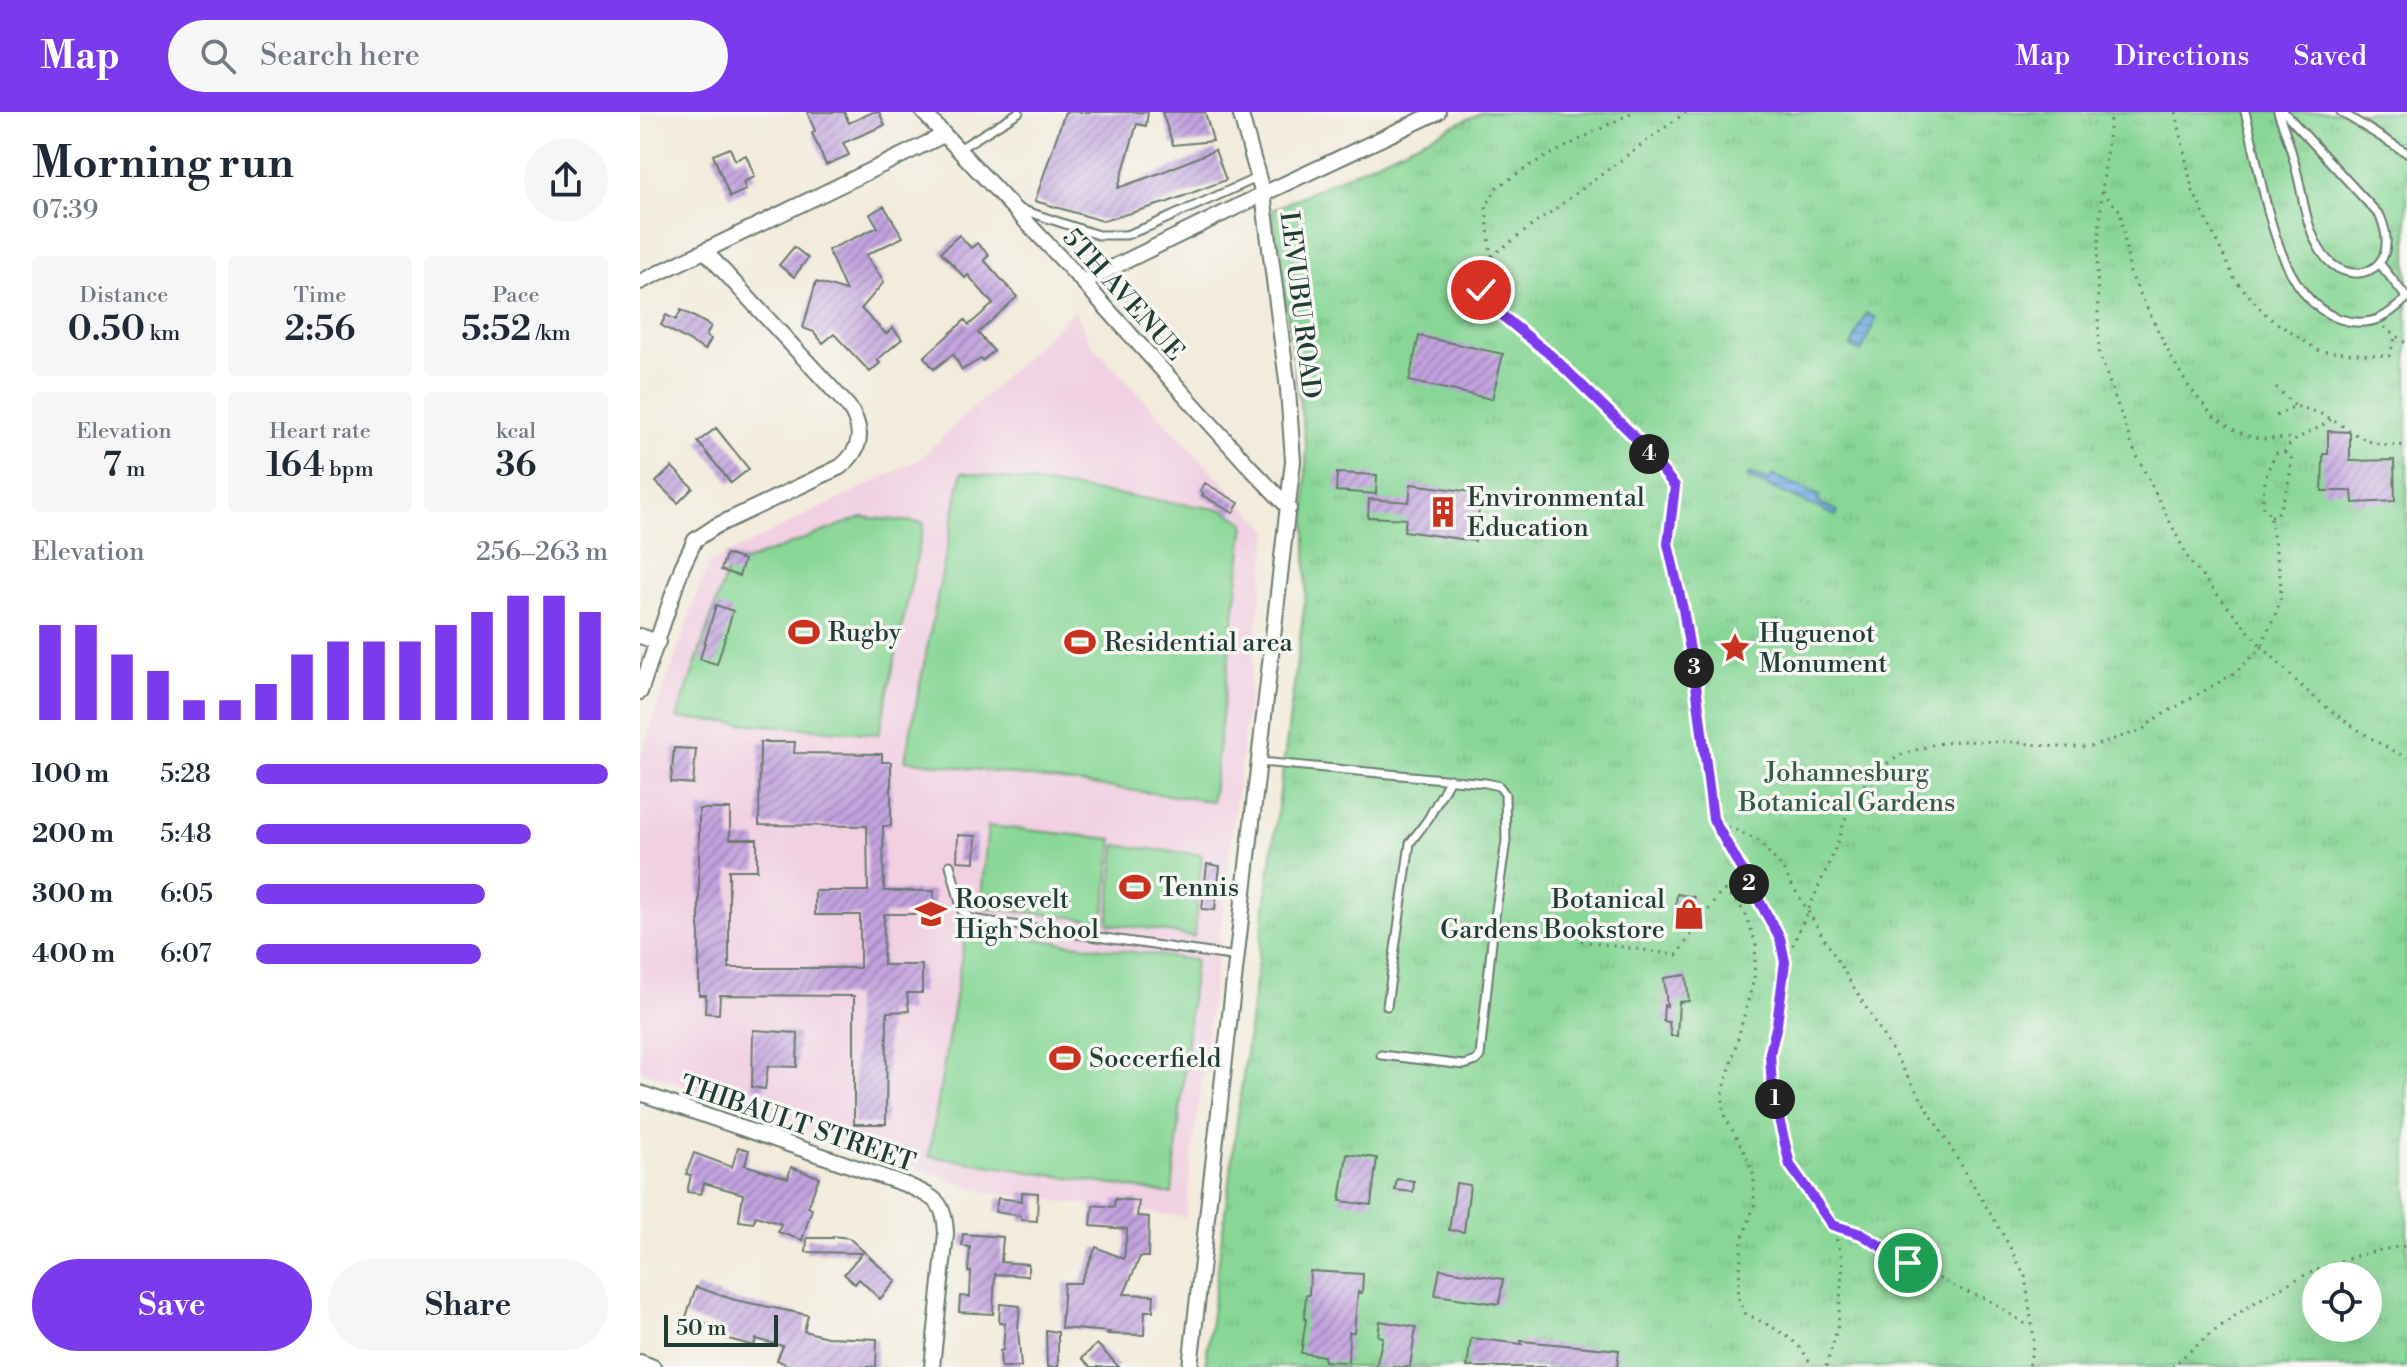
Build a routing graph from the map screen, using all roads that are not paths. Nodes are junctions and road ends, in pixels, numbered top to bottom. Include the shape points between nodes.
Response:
1 (923, 112) edge
2 (1019, 112) edge
3 (1240, 112) edge
4 (1438, 112) edge
5 (2245, 112) edge
6 (2281, 112) edge
7 (2341, 112) edge
8 (944, 135) junction
9 (957, 150) junction
10 (2407, 153) edge
11 (1259, 177) junction
12 (1263, 194) junction
13 (1010, 206) junction
14 (705, 251) junction
15 (2380, 264) junction
16 (640, 282) edge
17 (1083, 282) junction
18 (2407, 298) edge
19 (1289, 508) junction
20 (640, 636) edge
21 (658, 642) junction
22 (640, 692) edge
23 (1260, 762) junction
24 (1450, 779) junction
25 (950, 865) dead end
26 (1238, 957) junction
27 (1387, 1006) dead end
28 (1381, 1055) dead end
29 (640, 1093) edge
30 (640, 1362) edge
31 (653, 1367) edge
32 (932, 1367) edge
33 (1190, 1367) edge

1 - 8 street, 5TH AVENUE
2 - 9 lane
3 - 11 street, LEVUBU ROAD
4 - 12 street
5 - 18 lane via 2279,243 2312,304 2340,320 2377,322
6 - 15 lane via 2380,216 2387,244
6 - 15 lane via 2312,234 2322,254 2335,266 2358,272
7 - 10 lane
8 - 9 street, 5TH AVENUE
8 - 14 street
9 - 13 street, 5TH AVENUE
11 - 12 street, LEVUBU ROAD
11 - 13 lane via 1126,235 1098,235
12 - 17 street
12 - 19 street, LEVUBU ROAD via 1292,430
13 - 17 street, 5TH AVENUE
14 - 16 street
14 - 21 street via 848,406 859,435 853,453 840,467 695,540
15 - 18 lane
17 - 19 street, 5TH AVENUE
19 - 23 street, LEVUBU ROAD
20 - 21 street
21 - 22 street
23 - 24 lane
23 - 26 street, LEVUBU ROAD
24 - 27 lane via 1410,843
24 - 28 lane via 1499,786 1505,794 1506,841 1482,1049 1476,1061 1464,1065
25 - 26 lane via 962,911 971,919
26 - 33 street, LEVUBU ROAD
29 - 32 street, THIBAULT STREET via 907,1185 937,1202 946,1234
30 - 31 street

